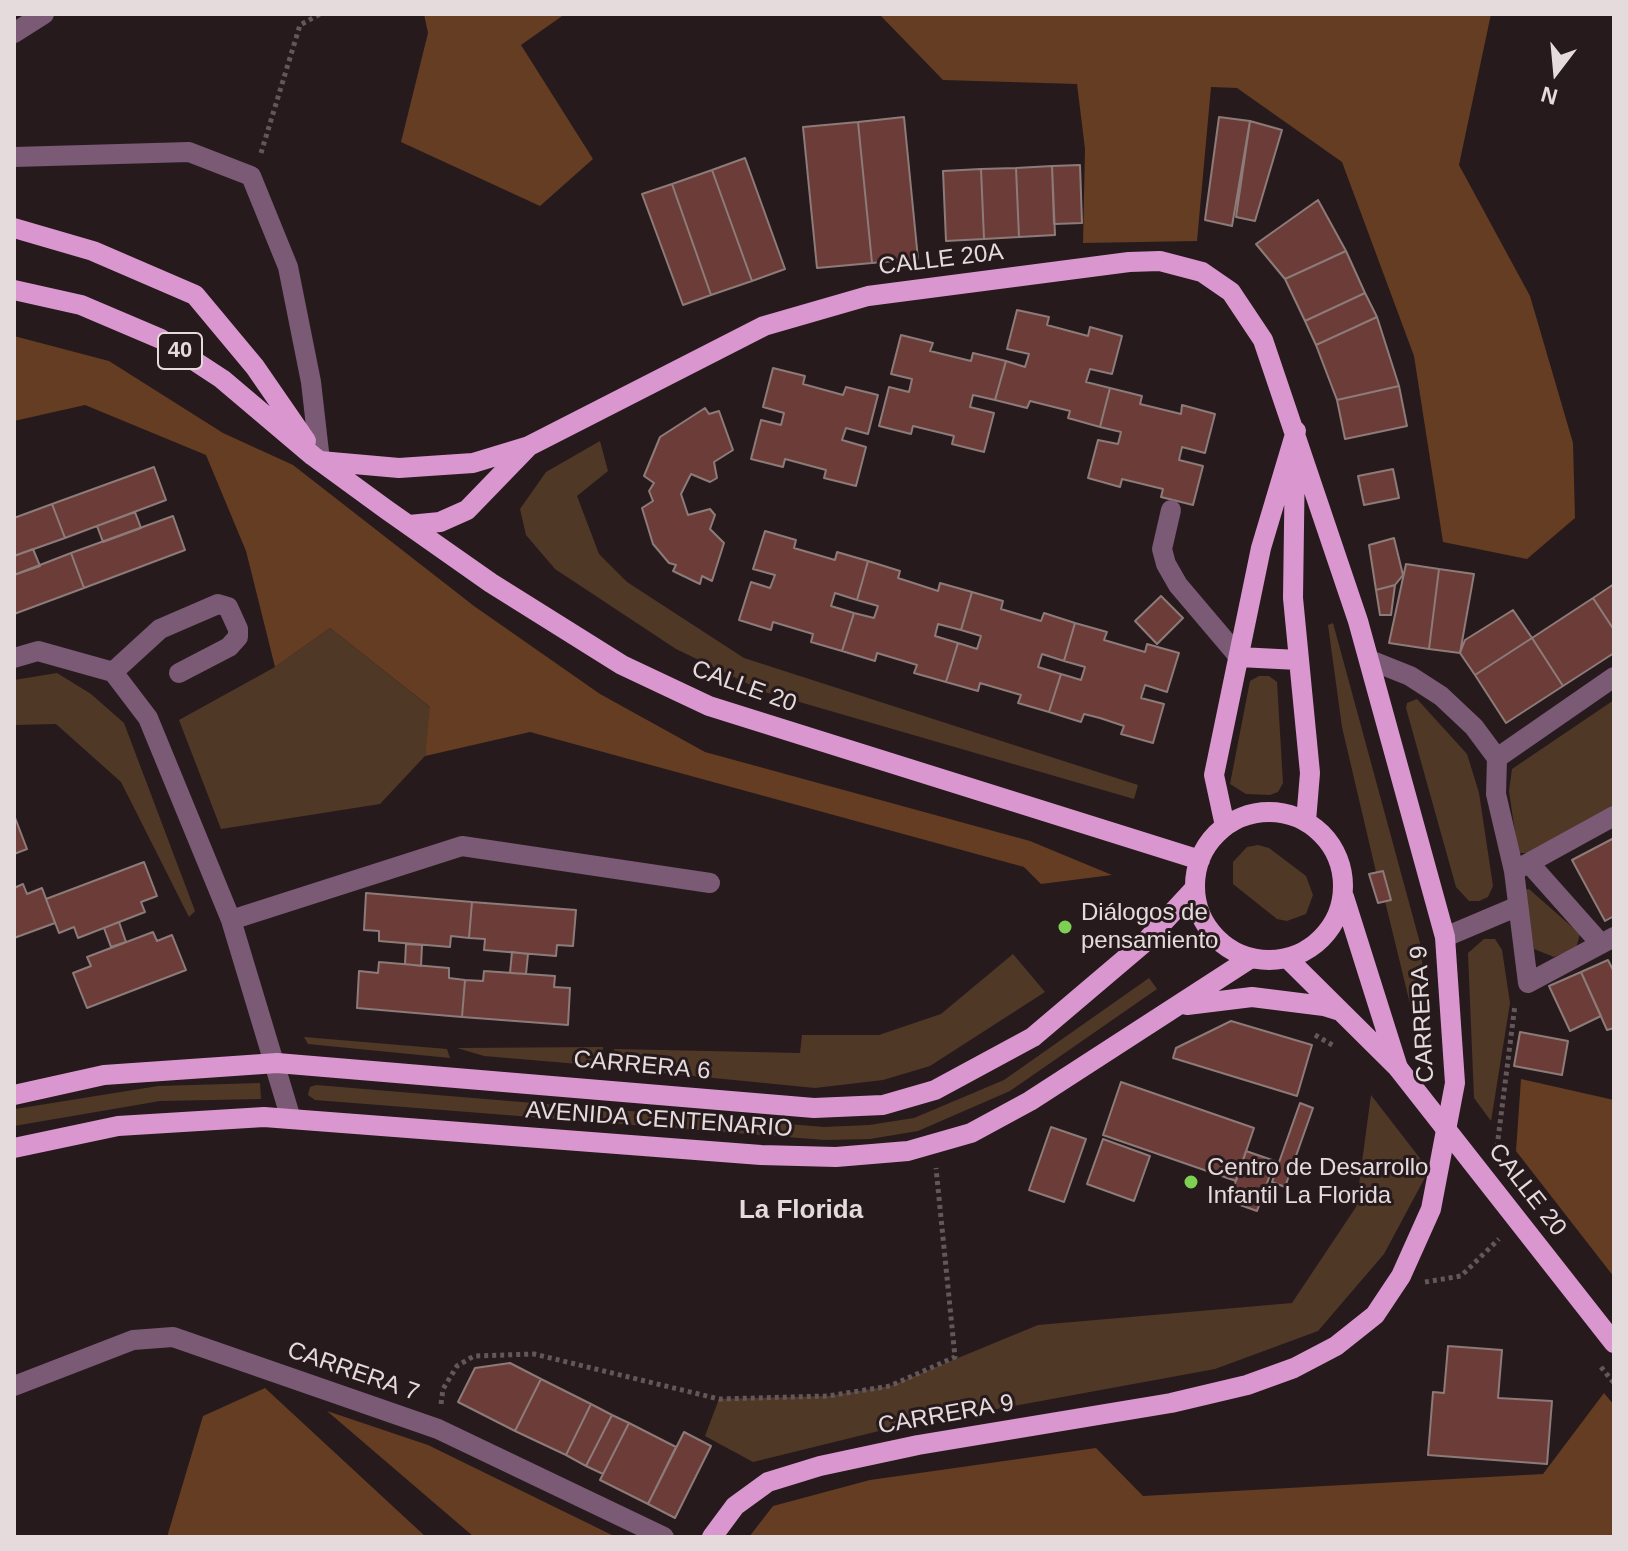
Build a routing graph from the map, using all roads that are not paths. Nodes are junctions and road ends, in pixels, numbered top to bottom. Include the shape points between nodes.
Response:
1 (44, 14) edge
2 (14, 33) edge
3 (14, 157) edge
4 (14, 228) edge
5 (14, 290) edge
6 (1296, 431) junction
7 (529, 446) junction
8 (320, 461) junction
9 (1171, 510) dead end
10 (409, 525) junction
11 (1239, 657) junction
12 (14, 658) edge
13 (1298, 660) junction
14 (1370, 660) junction
15 (113, 672) junction
16 (179, 673) dead end
17 (1614, 677) edge
18 (1497, 758) junction
19 (1614, 816) edge
20 (1306, 821) junction
21 (1225, 826) junction
22 (1200, 860) junction
23 (1522, 867) junction
24 (710, 883) dead end
25 (1195, 888) junction
26 (1343, 896) junction
27 (1516, 907) junction
28 (231, 920) junction
29 (1445, 937) junction
30 (1608, 941) edge
31 (1251, 958) junction
32 (1287, 958) junction
33 (1179, 1005) junction
34 (1340, 1011) junction
35 (277, 1063) junction
36 (1398, 1068) junction
37 (14, 1095) edge
38 (291, 1119) junction
39 (14, 1148) edge
40 (1614, 1343) edge
41 (14, 1386) edge
42 (664, 1537) edge
43 (712, 1537) edge

1 - 2 street
3 - 8 street via 189,152 251,176 288,267
4 - 8 main road via 93,251 195,295 255,367
5 - 8 main road, 40 via 81,305 161,339 222,379
6 - 7 main road, CALLE 20A via 1263,340 1231,292 1202,272 1160,261 868,296 764,326
6 - 11 main road via 1261,548
6 - 13 main road via 1293,598
6 - 14 main road, CARRERA 9
7 - 8 main road via 473,463 433,467
7 - 10 main road via 467,510 440,522
8 - 10 main road, CALLE 20
9 - 11 street via 1162,549 1166,564
10 - 22 main road, CALLE 20 via 622,665 709,706
11 - 13 main road
11 - 21 main road via 1214,775
12 - 15 street via 38,651
13 - 20 main road via 1310,773
14 - 18 street via 1441,696
14 - 29 main road, CARRERA 9
15 - 16 street via 160,629 218,604 228,607 238,637
15 - 28 street via 148,718
17 - 18 street
18 - 23 street via 1496,794
19 - 23 street
20 - 21 main road via 1279,812 1251,814
20 - 26 main road via 1328,840 1341,867
21 - 22 main road
22 - 25 main road
23 - 27 street
23 - 30 street
24 - 28 street via 462,846
25 - 31 main road via 1199,911 1211,932
25 - 35 main road, CARRERA 6 via 1145,942 1033,1037 935,1090 883,1105 814,1108
26 - 32 main road via 1334,924 1314,946
26 - 36 main road, CALLE 20
27 - 29 street
27 - 30 street via 1528,983
28 - 35 street
29 - 43 main road, CARRERA 9 via 1455,1083 1445,1147 1431,1209 1401,1276 1375,1315 1336,1346 1247,1385 1171,1403 918,1445 768,1482 735,1506
31 - 32 main road
31 - 33 main road, AVENIDA CENTENARIO
32 - 34 main road, CALLE 20
33 - 34 main road via 1252,997
33 - 38 main road, AVENIDA CENTENARIO via 971,1133 908,1151 776,1155
34 - 36 main road, CALLE 20
35 - 37 main road, CARRERA 6 via 104,1075
35 - 38 street
36 - 40 main road, CALLE 20, bridge
38 - 39 main road, AVENIDA CENTENARIO via 118,1126
41 - 42 street, CARRERA 7 via 133,1340 173,1337 438,1429

